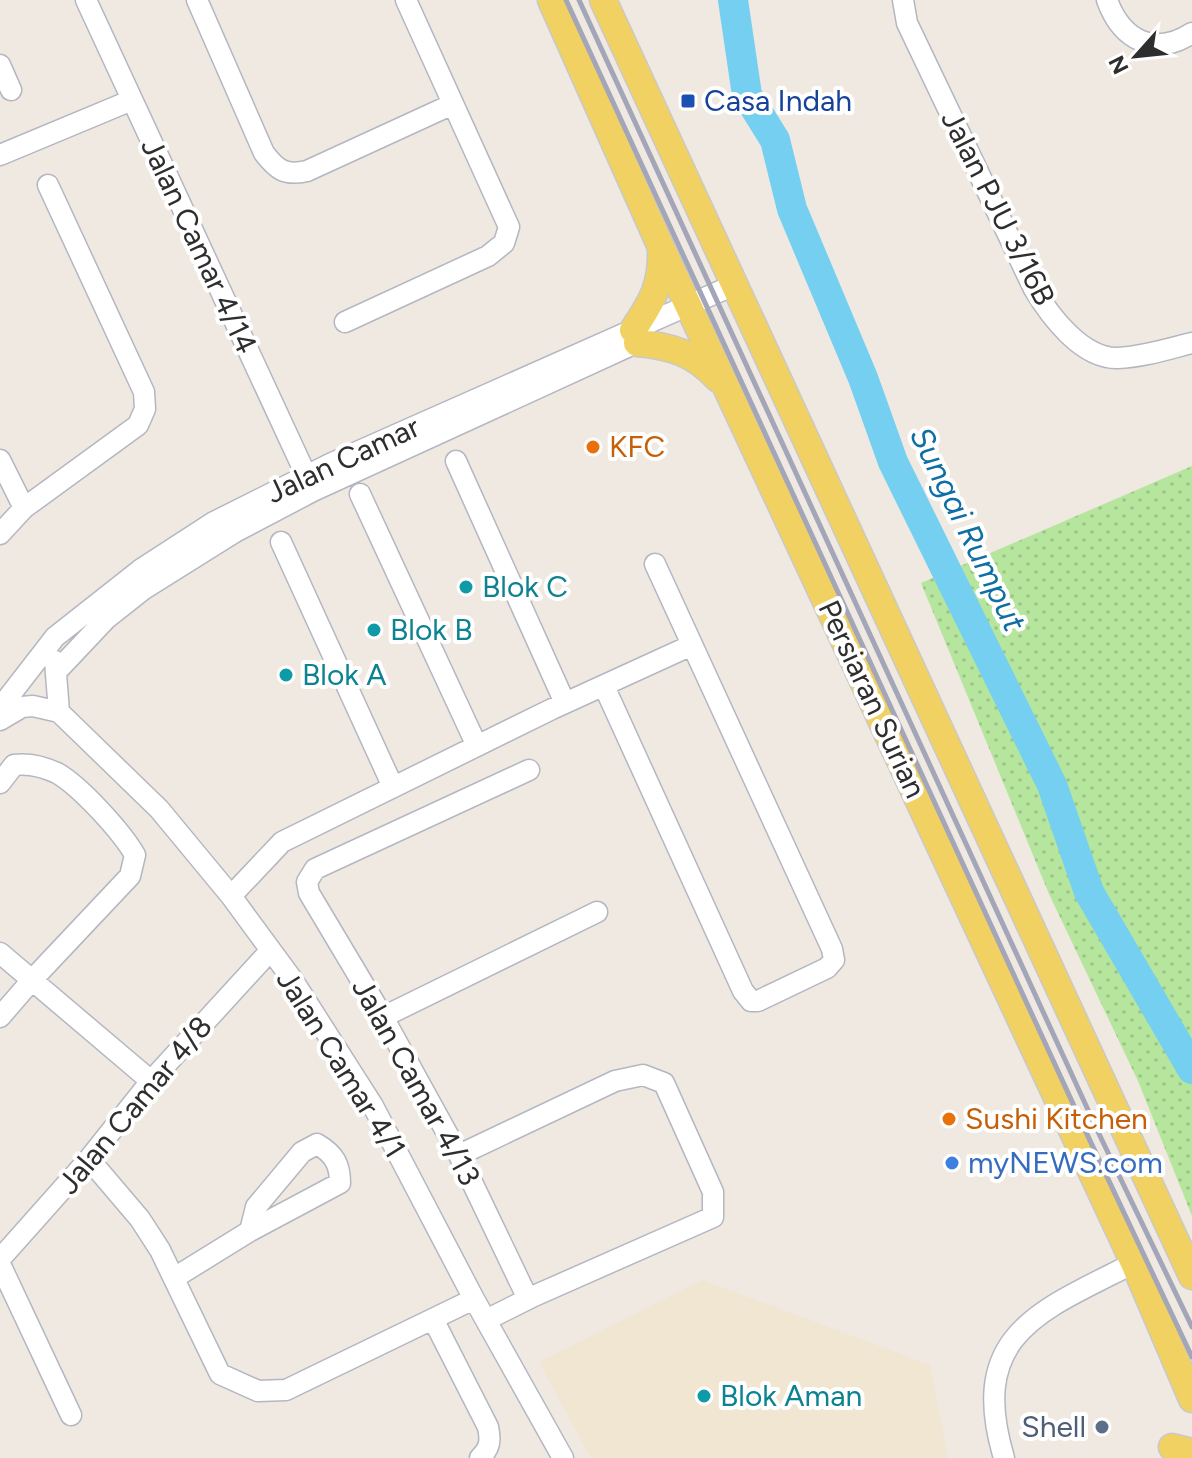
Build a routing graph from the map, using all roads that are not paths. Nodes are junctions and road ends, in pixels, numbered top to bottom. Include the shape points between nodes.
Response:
1 (86, 0) edge
2 (197, 0) edge
3 (406, 0) edge
4 (551, 0) edge
5 (603, 0) edge
6 (618, 0) edge
7 (903, 0) edge
8 (1107, 0) edge
9 (1192, 33) edge
10 (0, 65) edge
11 (11, 90) dead end
12 (132, 100) junction
13 (453, 104) junction
14 (0, 155) edge
15 (48, 185) dead end
16 (660, 245) junction
17 (737, 290) junction
18 (691, 311) junction
19 (345, 322) dead end
20 (635, 336) junction
21 (1192, 343) edge
22 (728, 390) junction
23 (792, 409) junction
24 (0, 460) edge
25 (456, 461) dead end
26 (310, 483) junction
27 (360, 494) dead end
28 (24, 508) junction
29 (0, 533) edge
30 (281, 542) dead end
31 (655, 564) dead end
32 (55, 637) junction
33 (692, 645) junction
34 (56, 672) junction
35 (604, 686) junction
36 (565, 703) junction
37 (0, 708) edge
38 (59, 712) junction
39 (0, 720) edge
40 (477, 746) junction
41 (529, 770) dead end
42 (0, 783) edge
43 (393, 787) junction
44 (231, 896) junction
45 (597, 912) dead end
46 (270, 951) junction
47 (0, 953) edge
48 (32, 980) junction
49 (0, 1017) edge
50 (383, 1017) junction
51 (151, 1081) junction
52 (459, 1155) junction
53 (89, 1159) junction
54 (250, 1231) junction
55 (0, 1262) edge
56 (1134, 1263) junction
57 (1192, 1276) edge
58 (174, 1278) junction
59 (474, 1299) junction
60 (528, 1299) junction
61 (433, 1319) junction
62 (486, 1320) junction
63 (1192, 1399) edge
64 (71, 1415) dead end
65 (480, 1458) edge
66 (563, 1458) edge
67 (1004, 1458) edge

1 - 12 street, Jalan Camar 4/14
2 - 13 street via 264,153 275,167 292,175
3 - 13 street
4 - 16 main road, Persiaran Surian
5 - 17 main road, Persiaran Surian
6 - 23 main road, Persiaran Surian via 744,275
7 - 21 street, Jalan PJU 3/16B via 907,23 1047,312 1087,349 1114,359
8 - 9 street via 1119,23 1143,43 1179,41
10 - 11 street
12 - 14 street
12 - 26 street, Jalan Camar 4/14
13 - 19 street via 509,227 504,243 488,256
15 - 28 street via 144,392 145,409 138,425
16 - 18 main road, Persiaran Surian
16 - 20 main road via 655,296
17 - 18 street, Jalan Camar
17 - 23 main road, Persiaran Surian
18 - 20 street, Jalan Camar
18 - 22 main road, Persiaran Surian
20 - 22 main road via 679,349 703,363
20 - 26 street, Jalan Camar
22 - 56 main road, Persiaran Surian
23 - 57 main road, Persiaran Surian
24 - 28 street
25 - 36 street
26 - 32 street, Jalan Camar via 214,522 140,570
26 - 34 street, Jalan Camar via 144,589 106,619
27 - 40 street
28 - 29 street
30 - 43 street
31 - 33 street
32 - 34 street
32 - 37 street, Jalan Camar
33 - 35 street
33 - 35 street via 832,949 834,960 827,968 758,1001 743,991
34 - 38 street
35 - 36 street
36 - 40 street
38 - 39 street via 22,707
38 - 44 street, Jalan Camar 4/1 via 159,809
40 - 43 street
41 - 50 street, Jalan Camar 4/13 via 315,869 307,882
42 - 48 street via 14,765 29,763 60,775 135,855 130,876
43 - 44 street via 282,842
44 - 46 street, Jalan Camar 4/1
45 - 50 street
46 - 51 street, Jalan Camar 4/8
46 - 59 street, Jalan Camar 4/1 via 373,1106
47 - 48 street
48 - 49 street
48 - 51 street
50 - 52 street, Jalan Camar 4/13
51 - 53 street, Jalan Camar 4/8
52 - 60 street, Jalan Camar 4/13
52 - 60 street via 623,1079 652,1077 664,1083 671,1097 713,1192 713,1217
53 - 55 street, Jalan Camar 4/8
53 - 58 street via 140,1219
54 - 54 street via 340,1183 340,1166 329,1151 317,1144 302,1152 256,1207
54 - 58 street
55 - 64 street
56 - 63 main road, Persiaran Surian
56 - 67 street via 1032,1318 1010,1340 997,1369 994,1411
58 - 61 street via 220,1374 258,1391 286,1390
59 - 61 street
59 - 62 street, Jalan Camar 4/1
60 - 62 street
61 - 65 street via 488,1427 488,1450
62 - 66 street, Jalan Camar 4/1

